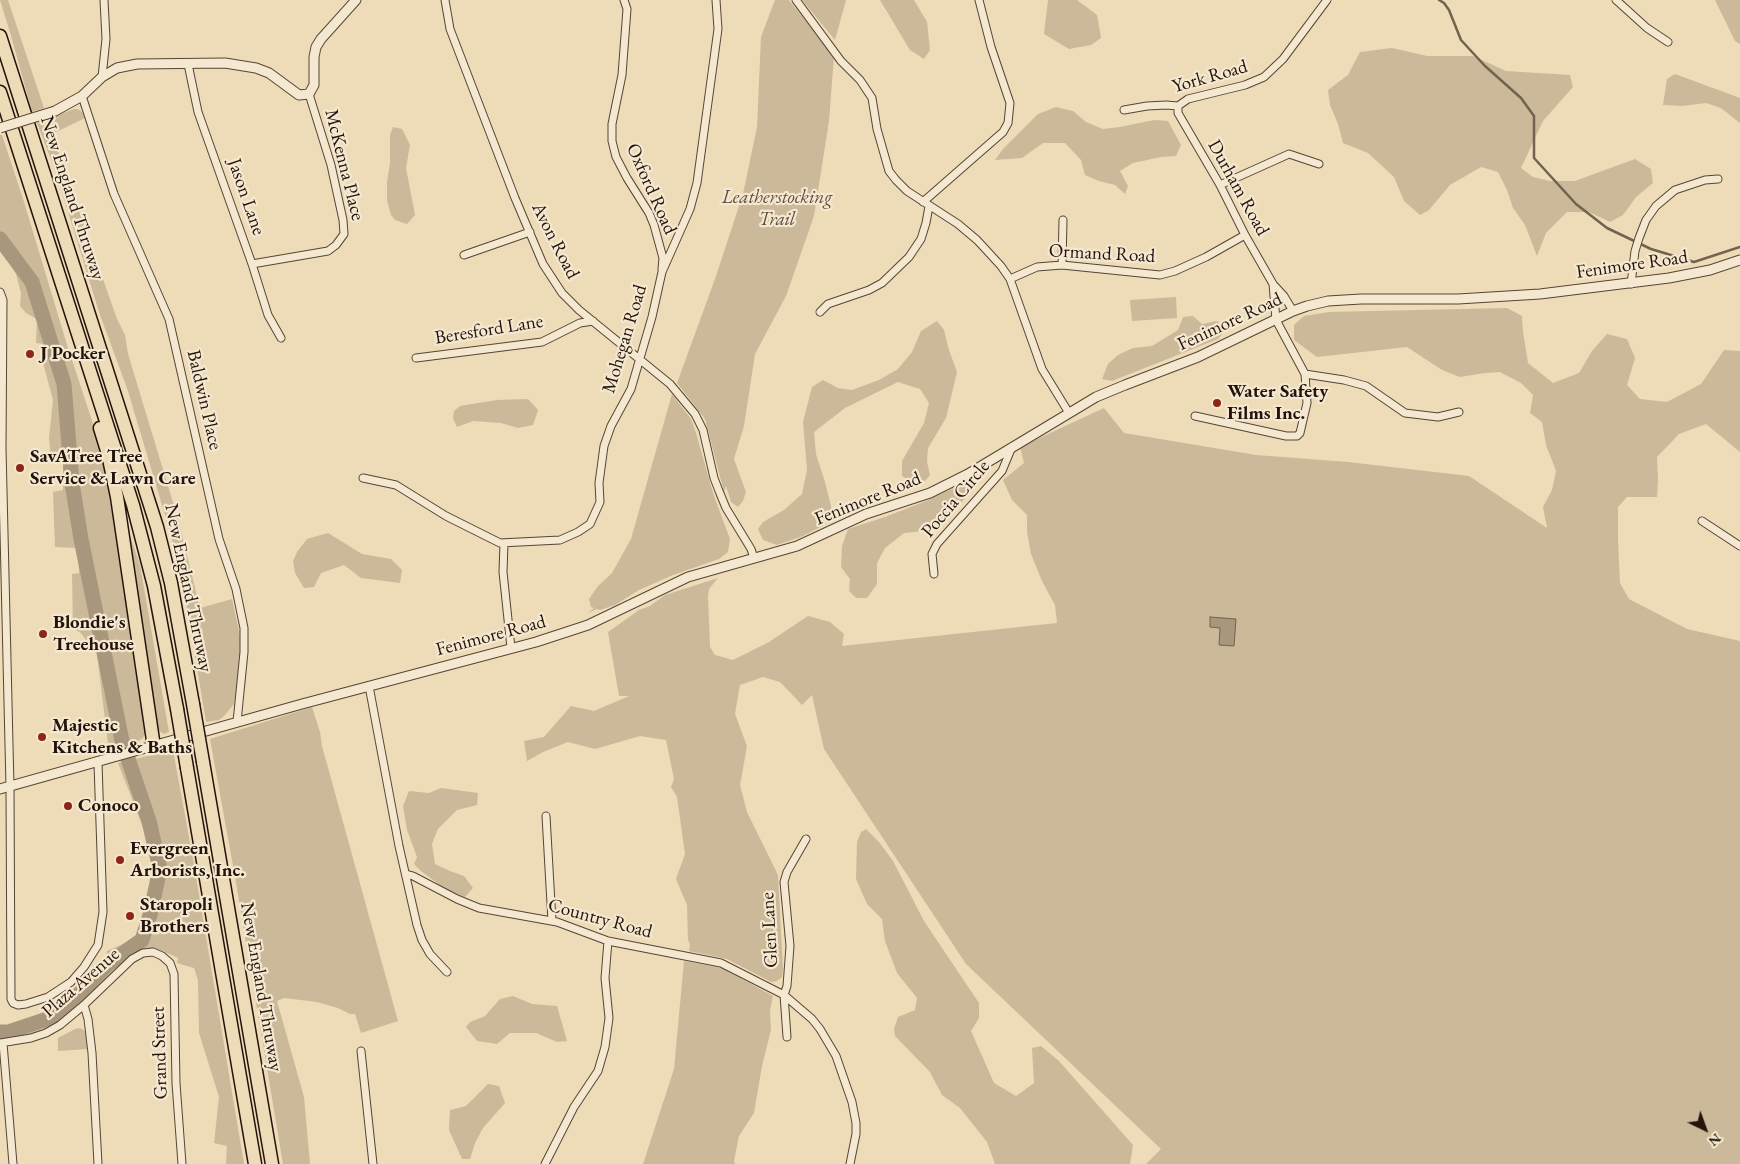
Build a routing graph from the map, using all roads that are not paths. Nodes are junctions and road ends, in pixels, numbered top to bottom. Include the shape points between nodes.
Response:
1 (104, 0) edge
2 (356, 0) edge
3 (445, 0) edge
4 (624, 0) edge
5 (716, 0) edge
6 (796, 0) edge
7 (979, 0) edge
8 (1327, 0) edge
9 (1616, 0) edge
10 (0, 36) edge
11 (1668, 42) dead end
12 (188, 64) junction
13 (102, 77) junction
14 (0, 92) edge
15 (309, 94) junction
16 (82, 96) junction
17 (1178, 106) junction
18 (1124, 110) dead end
19 (0, 128) edge
20 (1319, 164) dead end
21 (1718, 179) dead end
22 (1220, 185) junction
23 (926, 204) junction
24 (1063, 220) dead end
25 (530, 232) junction
26 (1245, 235) junction
27 (464, 255) dead end
28 (1740, 260) edge
29 (252, 264) junction
30 (1062, 265) junction
31 (662, 272) junction
32 (1010, 279) junction
33 (1273, 284) junction
34 (1631, 284) junction
35 (0, 292) edge
36 (1293, 311) junction
37 (820, 312) dead end
38 (1276, 320) junction
39 (593, 321) junction
40 (281, 338) dead end
41 (82, 345) junction
42 (416, 358) dead end
43 (639, 358) junction
44 (1305, 374) junction
45 (1459, 412) dead end
46 (1069, 414) junction
47 (1195, 416) dead end
48 (1012, 447) junction
49 (1, 448) edge
50 (363, 478) dead end
51 (1702, 521) dead end
52 (504, 543) junction
53 (1740, 546) edge
54 (754, 558) junction
55 (934, 574) dead end
56 (511, 648) junction
57 (369, 686) junction
58 (237, 722) junction
59 (154, 747) junction
60 (98, 762) junction
61 (10, 787) junction
62 (0, 789) edge
63 (546, 816) dead end
64 (806, 839) dead end
65 (406, 874) junction
66 (552, 921) junction
67 (608, 941) junction
68 (153, 952) joint
69 (447, 972) dead end
70 (784, 995) junction
71 (84, 1005) junction
72 (787, 1037) dead end
73 (2, 1043) edge
74 (360, 1051) dead end
75 (13, 1164) edge
76 (98, 1164) edge
77 (182, 1164) edge
78 (255, 1164) edge
79 (272, 1164) edge
80 (373, 1164) edge
81 (545, 1164) edge
82 (850, 1164) edge

1 - 13 street via 106,39
2 - 15 street via 316,47 314,85
3 - 25 street, Avon Road via 450,29
4 - 31 street, Oxford Road via 627,10 622,75 612,124 612,141 616,157 654,225 663,258
5 - 31 street, Mohegan Road via 718,29 697,183 690,209
6 - 23 street via 872,98 889,171 907,191
7 - 23 street via 1010,103 1008,123 1003,132
8 - 17 street, York Road via 1283,59 1264,77 1188,99
9 - 11 street
10 - 79 highway, New England Thruway, bridge via 152,508 171,583
12 - 13 street via 137,64 117,68
12 - 15 street via 224,63 256,68 300,95
12 - 29 street, Jason Lane via 198,112
13 - 16 street
14 - 41 highway, New England Thruway
15 - 29 street, McKenna Place via 330,165 344,234 328,251
16 - 19 street, bridge via 55,111
16 - 58 street, Baldwin Place via 114,194 169,318 219,539 236,589 244,628
17 - 18 street, York Road
17 - 22 street, Durham Road via 1178,113
20 - 22 street via 1289,154
21 - 34 street via 1675,190 1656,206 1639,238
22 - 26 street, Durham Road
23 - 32 street via 977,240
23 - 37 street via 926,223 909,256 882,282 869,290 828,304
24 - 30 street
25 - 27 street
25 - 39 street, Avon Road via 552,280
26 - 30 street, Ormand Road via 1206,257 1160,275
26 - 33 street, Durham Road
28 - 34 street, Fenimore Road via 1710,270
29 - 40 street, Jason Lane via 268,315
30 - 32 street, Ormand Road via 1037,267
31 - 43 street, Mohegan Road
32 - 46 street via 1042,369
33 - 36 street, Durham Road
33 - 38 street, Durham Road
34 - 36 street, Fenimore Road via 1520,296 1353,299 1328,301
35 - 49 street via 3,300
36 - 38 street, Fenimore Road
38 - 44 street
38 - 46 street, Fenimore Road via 1198,357 1096,397
39 - 42 street, Beresford Lane via 580,323 542,342
39 - 43 street, Avon Road
41 - 59 highway via 93,404 114,483
41 - 78 highway, New England Thruway, bridge via 141,531 160,615
43 - 52 street, Mohegan Road via 630,389 604,446 600,502 590,524 560,540
43 - 54 street, Avon Road via 670,384 695,414 703,430 719,491
44 - 45 street via 1366,386 1405,413 1438,417
44 - 47 street via 1306,403 1303,426 1297,436
46 - 48 street, Fenimore Road
48 - 54 street, Fenimore Road via 968,474 930,492 866,514 798,546
48 - 55 street, Poccia Circle via 998,476 937,544 932,554
49 - 61 street
50 - 52 street via 396,485 479,534
51 - 53 street
52 - 56 street via 503,572
54 - 56 street, Fenimore Road via 688,577 588,625
56 - 57 street, Fenimore Road
57 - 58 street, Fenimore Road
57 - 65 street
58 - 59 street, Fenimore Road
59 - 60 street, Fenimore Road
60 - 61 street, Fenimore Road
60 - 61 street via 103,912 98,946 71,982 48,997 26,1004 13,1002 11,998
61 - 62 street, Fenimore Road
63 - 66 street
64 - 70 street, Glen Lane via 784,882 790,946
65 - 66 street, Country Road via 479,908
65 - 69 street via 422,940
66 - 67 street, Country Road
67 - 70 street, Country Road via 722,963
67 - 81 street via 605,978 609,1018 598,1072 574,1108
68 - 71 street, Plaza Avenue via 143,954 121,968
68 - 77 street, Grand Street via 170,963 174,974 176,1083
70 - 72 street, Glen Lane
70 - 82 street, Country Road via 816,1024 836,1056 856,1124
71 - 73 street, Plaza Avenue via 46,1033
71 - 76 street via 92,1053
73 - 75 street
74 - 80 street

